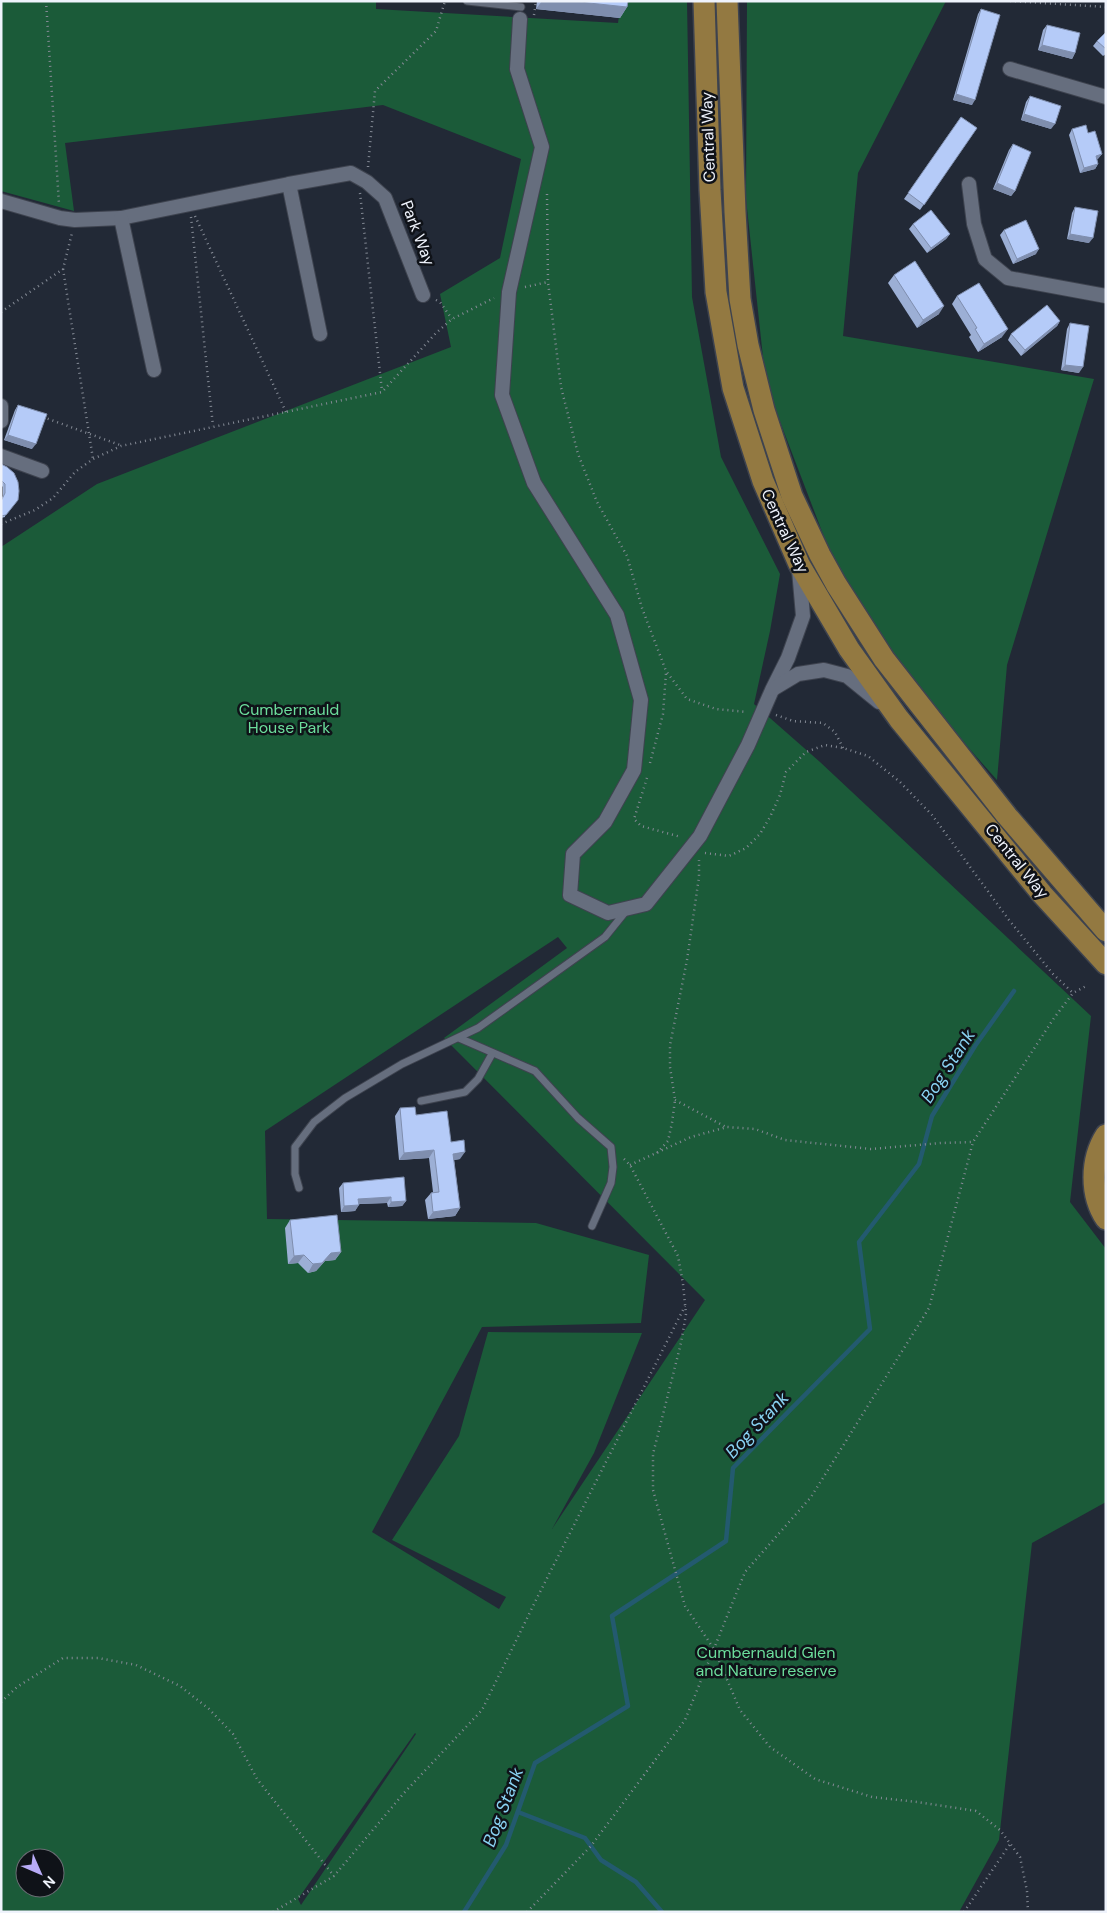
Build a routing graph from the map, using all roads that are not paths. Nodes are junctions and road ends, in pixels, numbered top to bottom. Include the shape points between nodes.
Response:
1 (468, 1) edge
2 (704, 1) edge
3 (727, 1) edge
4 (524, 12) edge
5 (1010, 69) dead end
6 (1106, 97) edge
7 (289, 184) junction
8 (969, 184) dead end
9 (1, 201) edge
10 (122, 218) junction
11 (423, 295) dead end
12 (1106, 296) edge
13 (320, 334) dead end
14 (154, 370) dead end
15 (1, 406) edge
16 (1, 421) edge
17 (1, 456) edge
18 (42, 471) dead end
19 (799, 564) junction
20 (772, 690) junction
21 (899, 719) junction
22 (1042, 894) junction
23 (628, 908) junction
24 (1106, 931) edge
25 (1106, 964) edge
26 (1097, 983) edge
27 (459, 1038) junction
28 (492, 1054) junction
29 (421, 1101) dead end
30 (1106, 1135) edge
31 (299, 1188) dead end
32 (1106, 1219) edge
33 (592, 1226) dead end

1 - 4 lane
2 - 19 main road, Central Way via 714,264 725,349 733,388 757,465
3 - 24 main road, Central Way via 740,299 764,410 792,496 836,584 884,659 1007,816
4 - 23 street via 517,69 542,147 509,292 502,395 534,483 617,615 641,700 634,770 605,822 573,854 570,894 608,913
5 - 6 street
7 - 10 street, Park Way
7 - 11 street, Park Way via 350,173 367,182 385,198
7 - 13 street
8 - 12 street via 974,224 985,259 1008,278
9 - 10 street, Park Way via 60,218
10 - 14 street
15 - 16 street
17 - 18 street
19 - 20 street via 803,616
19 - 21 main road, Central Way via 849,649
20 - 21 street via 798,674 824,670 847,676
20 - 23 street via 748,745 697,841 646,904
21 - 22 main road, Central Way
22 - 25 main road, Central Way
22 - 26 main road
23 - 27 lane via 604,937 478,1028
27 - 28 lane
27 - 31 lane via 402,1064 314,1122 295,1147 295,1174
28 - 29 lane via 478,1079 465,1092
28 - 33 lane via 535,1071 578,1118 611,1147 611,1183
30 - 32 main road via 1094,1170 1098,1203

